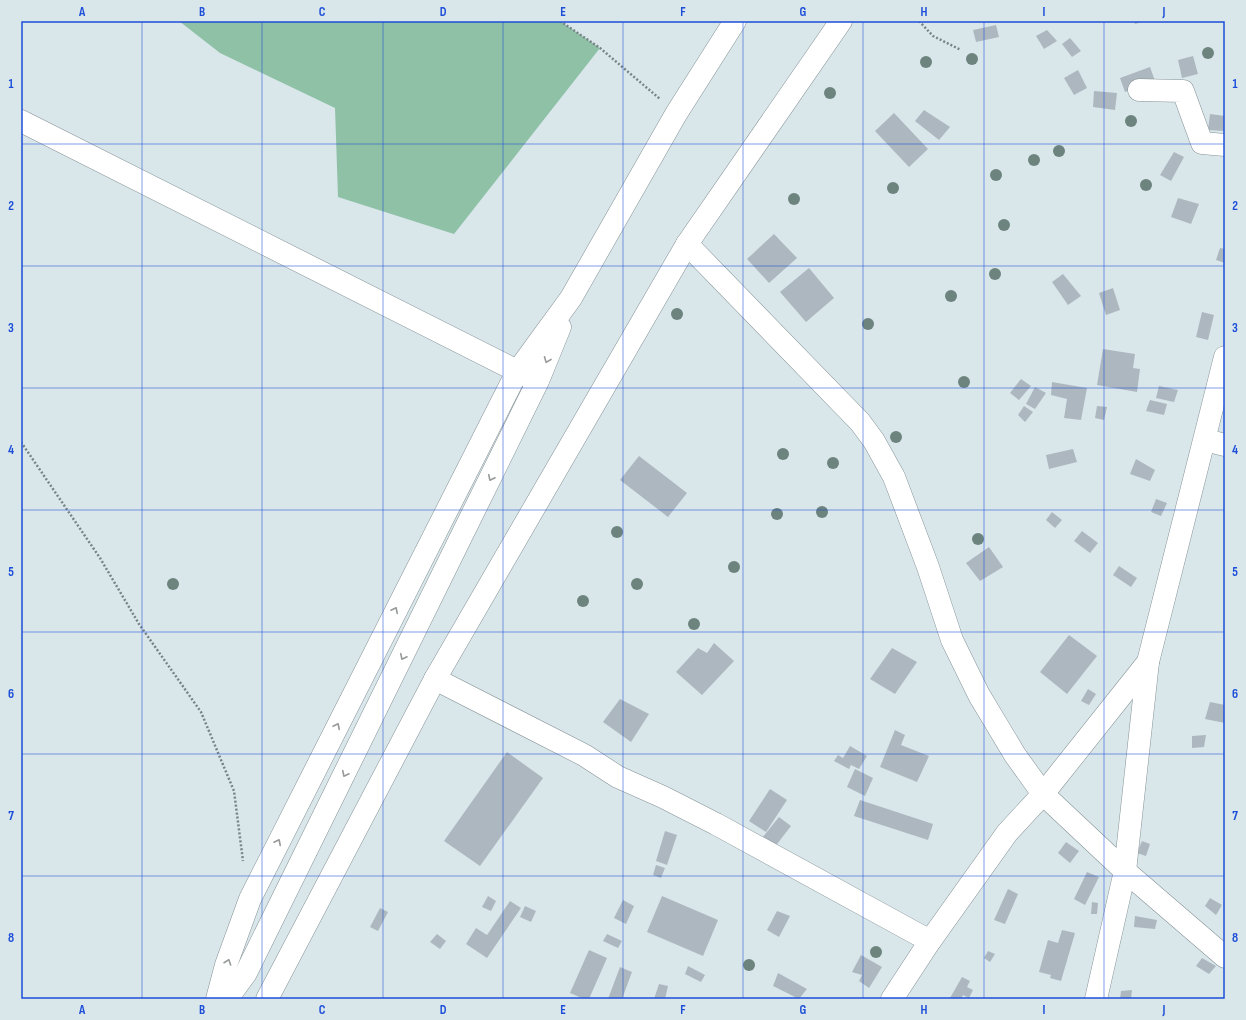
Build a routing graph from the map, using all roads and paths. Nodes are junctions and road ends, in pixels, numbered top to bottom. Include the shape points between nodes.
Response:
1 (560, 21) edge
2 (735, 21) edge
3 (841, 21) edge
4 (920, 21) edge
5 (961, 50) dead end
6 (1139, 90) dead end
7 (676, 114) junction
8 (21, 121) edge
9 (1225, 145) edge
10 (687, 244) junction
11 (571, 298) junction
12 (1225, 357) edge
13 (517, 372) junction
14 (538, 381) junction
15 (21, 442) edge
16 (1215, 442) edge
17 (1148, 662) junction
18 (435, 679) junction
19 (1043, 794) junction
20 (1126, 871) junction
21 (250, 899) junction
22 (930, 941) junction
23 (1225, 957) edge
24 (217, 999) edge
25 (227, 999) edge
26 (266, 999) edge
27 (892, 999) edge
28 (1096, 999) edge

1 - 7 path via 600,48
2 - 7 main road
3 - 10 main road
4 - 5 path via 933,36
6 - 9 main road via 1183,91 1202,143
7 - 11 main road
8 - 13 main road
10 - 18 main road
10 - 19 main road via 855,417 874,441 894,477 952,640 979,695
11 - 13 main road
11 -> 14 main road
12 - 16 main road
13 - 14 main road
21 -> 13 main road
14 -> 25 main road via 246,973
15 - 21 path via 100,558 139,624 201,712 234,791
16 - 17 main road
17 - 19 main road
17 - 20 main road
18 - 22 main road via 584,755 618,777 716,824
18 - 26 main road
19 - 20 main road
19 - 22 main road via 1007,833
20 - 23 main road
20 - 28 main road
24 -> 21 main road via 226,965
22 - 27 main road

